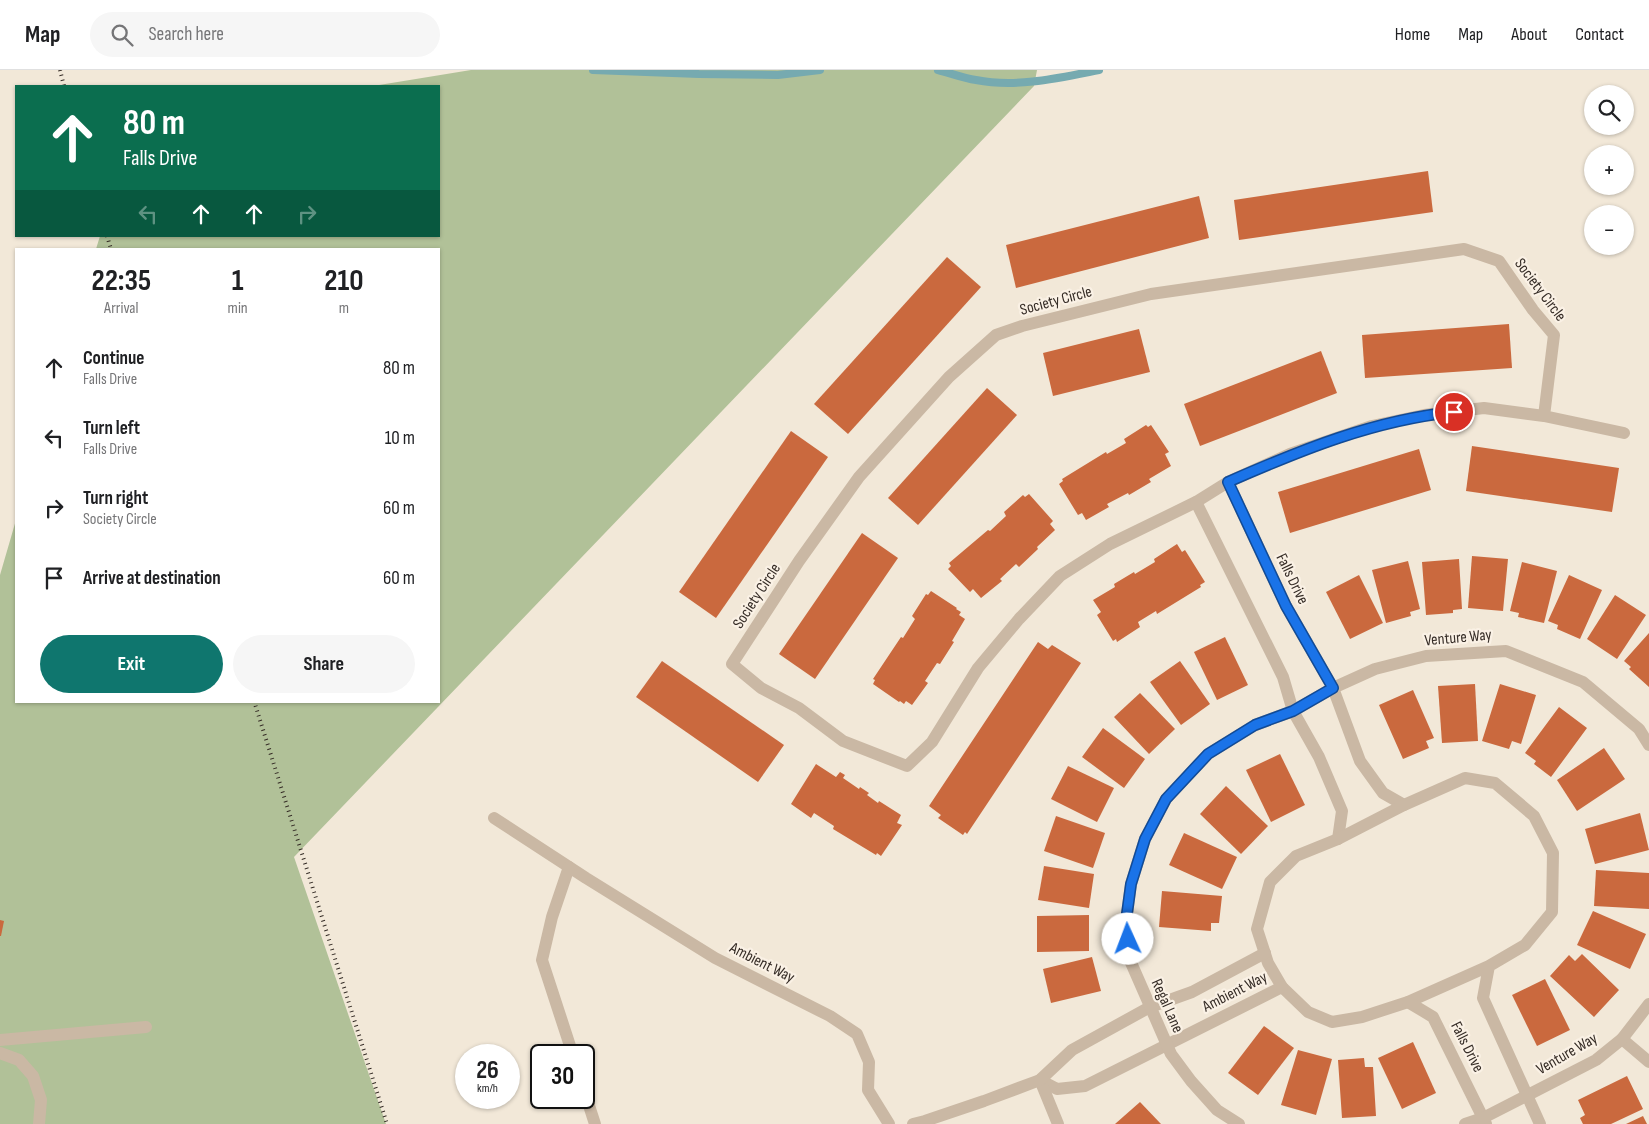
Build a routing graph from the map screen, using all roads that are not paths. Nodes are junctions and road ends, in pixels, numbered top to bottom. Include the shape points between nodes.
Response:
1 (1544, 416) junction
2 (1624, 433) dead end
3 (1228, 482) junction
4 (1196, 502) junction
5 (1333, 688) junction
6 (1293, 711) junction
7 (1649, 745) edge
8 (1404, 805) junction
9 (494, 818) dead end
10 (1338, 839) junction
11 (569, 867) junction
12 (1265, 953) junction
13 (1489, 966) junction
14 (1282, 987) junction
15 (1408, 1002) junction
16 (1649, 1004) edge
17 (1150, 1007) junction
18 (146, 1027) dead end
19 (1622, 1039) junction
20 (0, 1040) edge
21 (569, 1044) edge
22 (1167, 1045) junction
23 (0, 1054) edge
24 (1649, 1062) edge
25 (1040, 1080) junction
26 (1526, 1096) junction
27 (590, 1109) edge
28 (1485, 1121) edge
29 (39, 1124) edge
30 (595, 1124) edge
31 (890, 1124) edge
32 (913, 1124) edge
33 (1058, 1124) edge
34 (1239, 1124) edge
35 (1465, 1124) edge
36 (1540, 1124) edge

1 - 2 street, Society Circle
1 - 3 street, Society Circle via 1484,408 1424,415 1372,426 1290,454
1 - 4 street, Society Circle via 1554,336 1499,261 1464,249 1151,294 1022,326 996,335 970,356 859,477 732,664 760,688 799,708 843,741 907,766 932,742 978,668 1060,576 1110,544
3 - 4 street, Society Circle
3 - 5 street, Falls Drive via 1286,606
4 - 6 street via 1283,677
5 - 6 street
5 - 7 street, Venture Way via 1375,669 1426,656 1506,650 1584,682 1639,729
5 - 8 street, Falls Drive via 1360,761 1383,793
6 - 10 street via 1319,757 1342,810
6 - 17 street, Regal Lane via 1255,725 1208,754 1166,799 1145,839 1131,884 1126,921 1129,958
8 - 10 street
8 - 13 street via 1465,778 1495,783 1534,816 1546,838 1553,853 1552,912 1525,944
9 - 11 street, Ambient Way
10 - 12 street via 1296,856 1270,882 1257,929
11 - 21 street via 542,960
11 - 31 street, Ambient Way via 716,958 830,1016 857,1034 869,1062 868,1090
12 - 14 street
12 - 17 street, Ambient Way via 1192,992
13 - 15 street
13 - 26 street, Falls Drive via 1483,998
14 - 15 street via 1308,1012 1332,1022 1362,1017
14 - 22 street, Ambient Way
15 - 28 street, Falls Drive via 1433,1017
16 - 19 street, Venture Way
17 - 22 street, Regal Lane
17 - 25 street, Ambient Way via 1072,1050
18 - 20 street
19 - 24 street, Venture Way
19 - 26 street, Venture Way via 1596,1060
22 - 25 street, Ambient Way via 1085,1086 1057,1088
22 - 34 street, Regal Lane via 1217,1110
23 - 29 street via 19,1060 33,1076 41,1100
25 - 32 street, Ambient Way
25 - 33 street
26 - 28 street
26 - 36 street, Falls Drive
27 - 30 street
28 - 35 street

